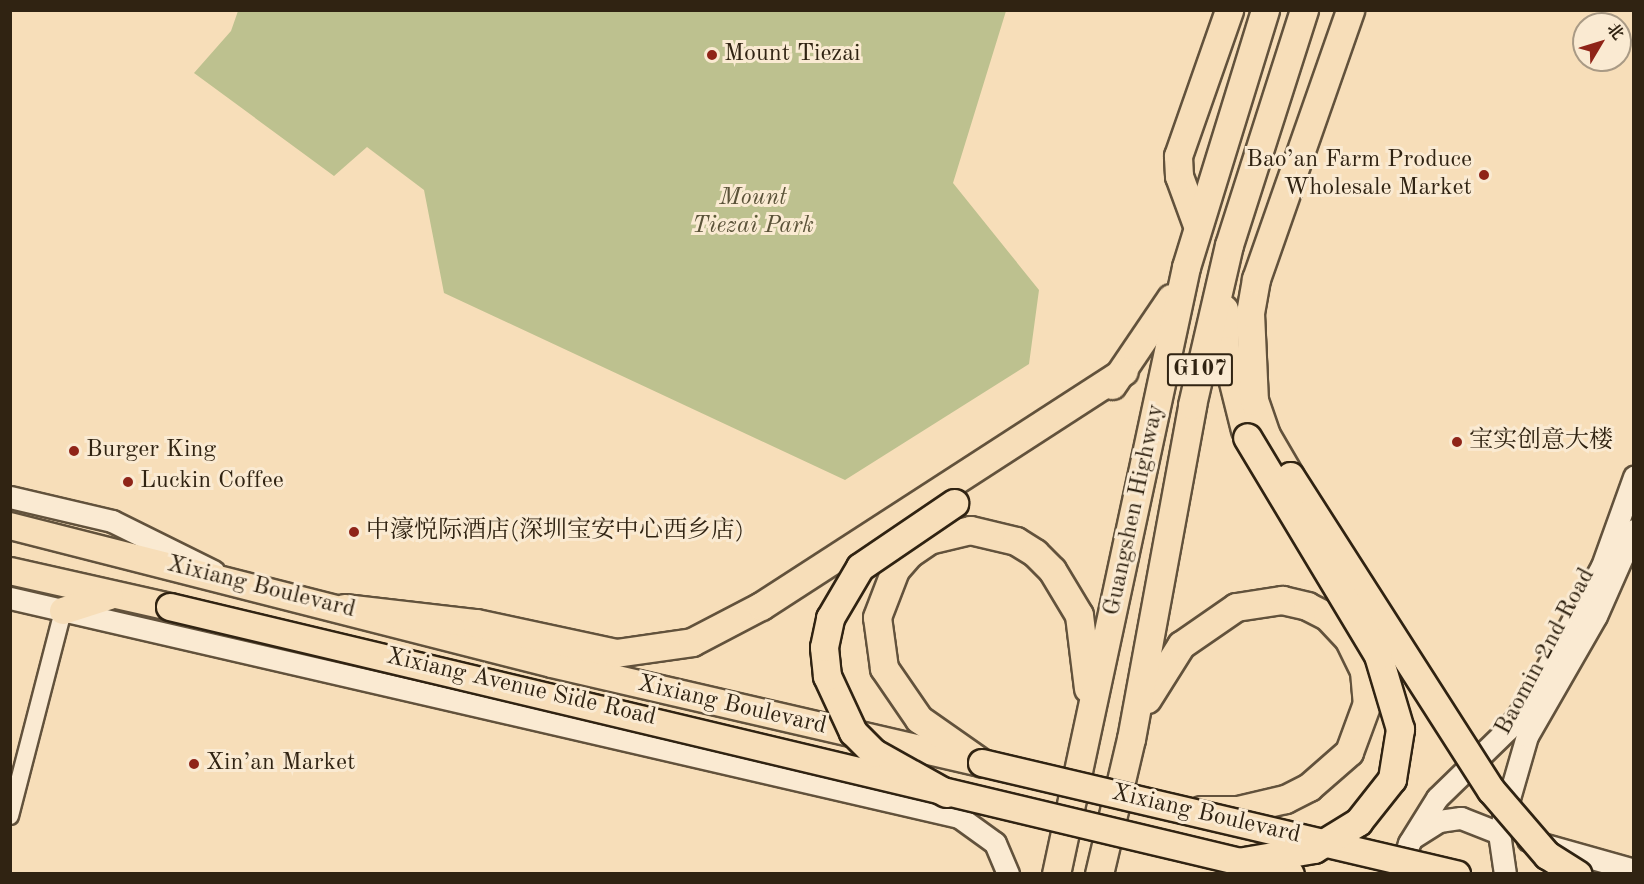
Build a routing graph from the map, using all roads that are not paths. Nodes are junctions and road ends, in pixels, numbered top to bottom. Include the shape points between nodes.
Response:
1 (1229, 10) edge
2 (1265, 10) edge
3 (1304, 10) edge
4 (1350, 10) edge
5 (1197, 225) junction
6 (1229, 245) junction
7 (1186, 267) junction
8 (1124, 371) junction
9 (1634, 477) edge
10 (10, 497) edge
11 (10, 526) edge
12 (1627, 543) edge
13 (10, 571) edge
14 (240, 584) junction
15 (110, 596) junction
16 (10, 598) edge
17 (344, 608) junction
18 (63, 611) junction
19 (1089, 730) junction
20 (1131, 739) junction
21 (982, 764) junction
22 (1509, 787) junction
23 (946, 793) junction
24 (1184, 810) junction
25 (10, 816) edge
26 (1500, 836) junction
27 (1409, 843) junction
28 (1552, 843) junction
29 (1238, 862) junction
30 (1634, 870) edge
31 (1008, 873) edge
32 (1056, 873) edge
33 (1099, 873) edge
34 (1291, 873) edge
35 (1399, 873) edge
36 (1457, 873) edge
37 (1505, 873) edge
38 (1576, 873) edge

1 - 5 highway via 1178,156 1179,176
2 - 5 highway, Guangshen Highway / G107
3 - 6 highway, Guangshen Highway / G107
4 - 38 highway, bridge via 1256,279 1250,313 1254,400 1266,435 1290,476 1491,790 1547,855
5 - 7 highway, Guangshen Highway / G107
6 - 20 highway, Guangshen Highway / G107 via 1192,405
6 - 29 highway, bridge via 1226,351 1247,437 1378,655 1392,686 1401,729 1392,779 1358,822 1314,849
7 - 8 highway via 1169,303
7 - 19 highway, Guangshen Highway / G107
8 - 17 highway via 761,606 692,642 616,653 476,623
8 - 23 highway, bridge via 1077,421 860,567 830,618 824,647 827,676 853,732 874,753
9 - 12 street, Baomin 2nd Road
10 - 14 street via 112,521
11 - 14 main road, Xixiang Boulevard
12 - 22 street, Baomin 2nd Road via 1596,616 1527,736
12 - 27 street, Baomin 2nd Road via 1530,699 1508,729 1443,791
13 - 15 main road, Xixiang Boulevard
14 - 17 main road, Xixiang Boulevard
15 - 18 main road
15 - 23 main road, Xixiang Boulevard, bridge via 170,607
16 - 18 street, Xixiang Avenue Side Road
17 - 21 main road, Xixiang Boulevard, bridge via 552,664
18 - 25 street
18 - 31 street, Xixiang Avenue Side Road via 959,817 995,843
19 - 21 highway via 1086,644 1079,615 1058,577 1035,553 993,533 948,534 910,553 883,593 877,644 898,693 919,719
19 - 32 highway, Guangshen Highway / G107
20 - 24 highway, bridge via 1164,666 1216,617 1259,601 1282,600 1327,616 1349,640 1364,670 1367,703 1349,752 1310,787 1260,807
20 - 33 highway, Guangshen Highway / G107
21 - 24 main road, Xixiang Boulevard, bridge
22 - 26 street, Baomin 2nd Road
22 - 28 street via 1526,820
23 - 29 main road, Xixiang Boulevard, bridge
24 - 36 main road, Xixiang Boulevard, bridge
26 - 27 street via 1481,822 1450,818 1428,827
26 - 28 street
26 - 37 street, Baomin 2nd Road
27 - 35 street, Baomin 2nd Road
28 - 30 street
29 - 34 main road, Xixiang Boulevard, bridge

